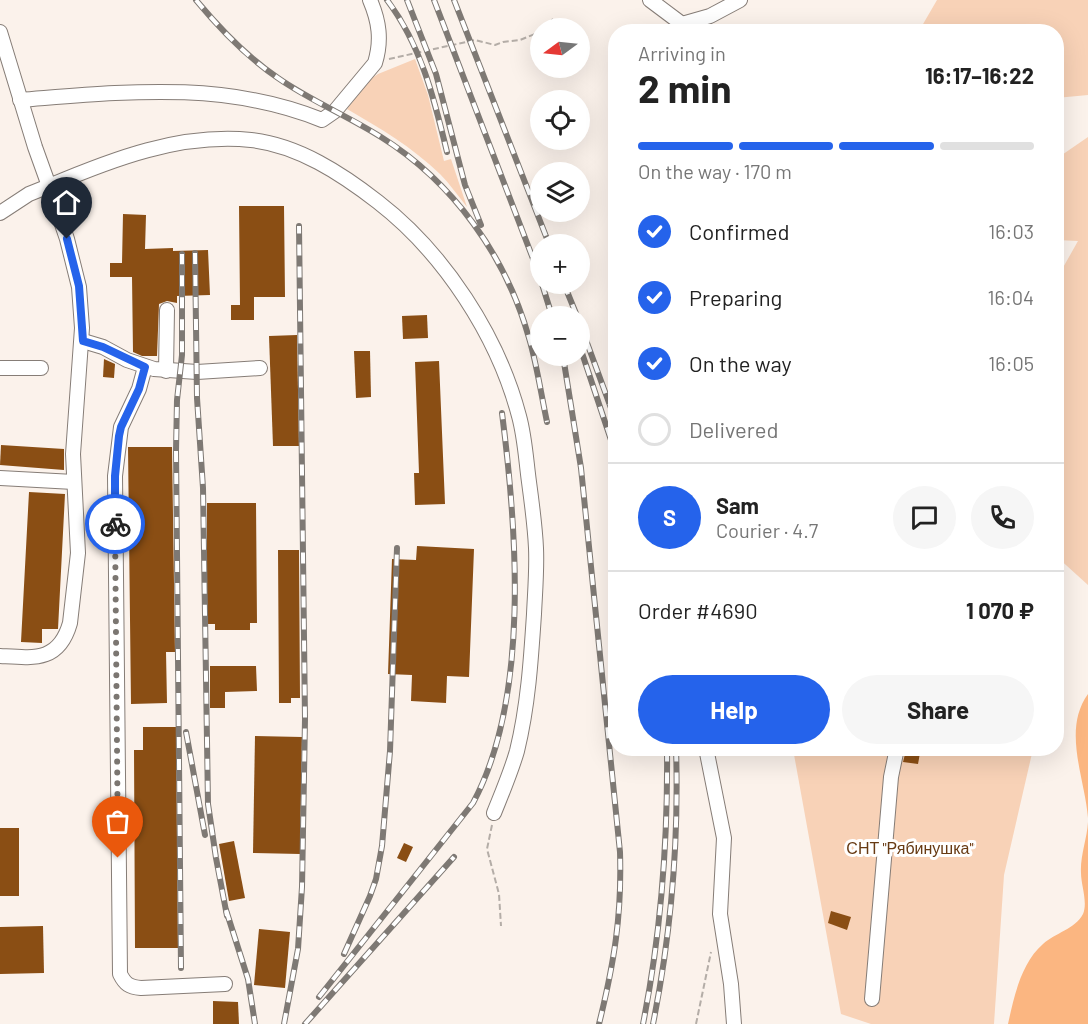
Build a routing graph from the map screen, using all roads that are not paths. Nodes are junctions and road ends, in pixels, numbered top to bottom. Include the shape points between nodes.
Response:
1 (370, 0) edge
2 (651, 0) edge
3 (740, 0) edge
4 (680, 24) edge
5 (693, 24) edge
6 (0, 32) edge
7 (20, 100) junction
8 (49, 186) junction
9 (0, 213) edge
10 (167, 309) dead end
11 (83, 341) junction
12 (145, 367) junction
13 (0, 368) edge
14 (41, 368) dead end
15 (260, 368) dead end
16 (166, 371) junction
17 (0, 478) edge
18 (74, 482) junction
19 (0, 656) edge
20 (708, 756) edge
21 (895, 756) edge
22 (494, 813) road end
23 (225, 984) dead end
24 (872, 999) dead end
25 (734, 1024) edge

1 - 7 street via 380,32 375,63 335,111 322,120 252,99 189,92
2 - 4 street
3 - 5 street
6 - 7 street
7 - 8 street
8 - 9 street
8 - 11 street via 79,286
8 - 22 street via 116,159 174,145 230,139 272,144 320,163 366,193 403,224 444,268 489,339 512,394 523,438 535,526 537,567 526,703 516,753
10 - 16 street
11 - 12 street
11 - 18 street
12 - 16 street
12 - 23 street via 121,427 115,476 120,974 125,983 141,988
13 - 14 street
15 - 16 street
17 - 18 street
18 - 19 street via 78,553 68,632 59,646 47,654 32,658
20 - 25 street via 724,838 720,914
21 - 24 street

